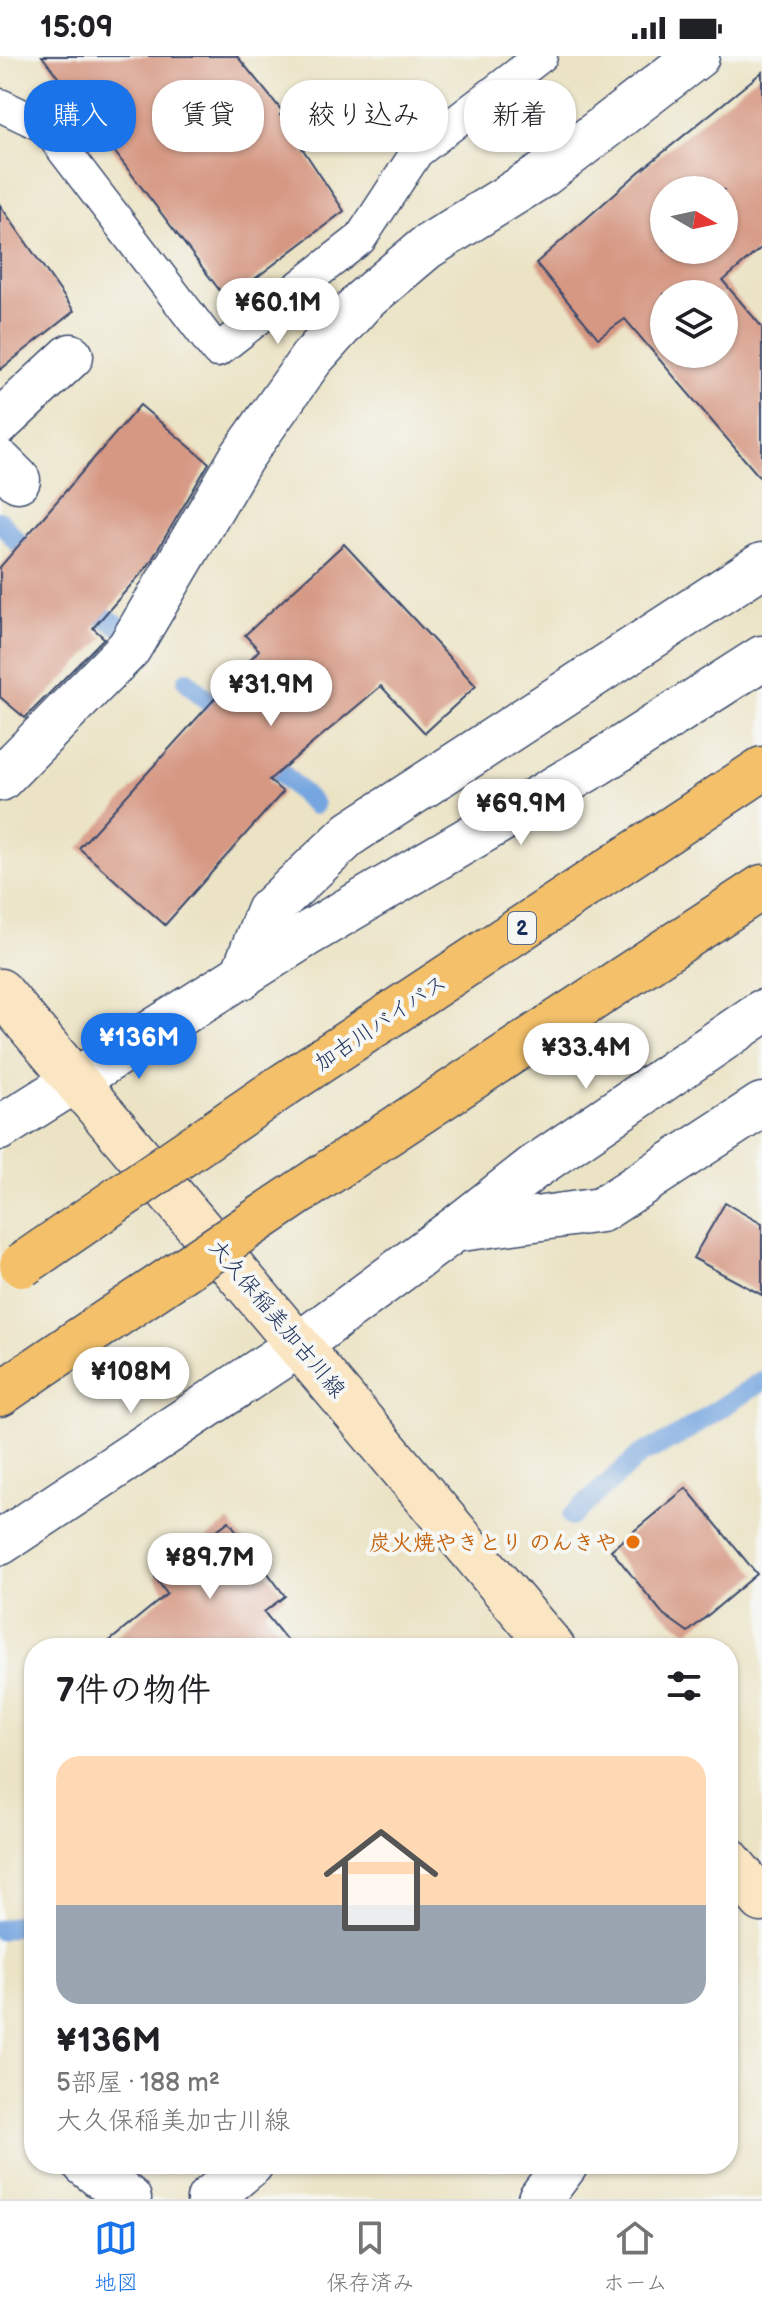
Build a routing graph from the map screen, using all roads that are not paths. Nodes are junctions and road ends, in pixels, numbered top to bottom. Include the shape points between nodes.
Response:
1 (541, 56) edge
2 (697, 56) edge
3 (0, 105) edge
4 (71, 356) dead end
5 (0, 422) edge
6 (762, 565) edge
7 (762, 658) edge
8 (762, 769) edge
9 (0, 779) edge
10 (762, 887) edge
11 (242, 977) junction
12 (0, 991) edge
13 (762, 1012) edge
14 (76, 1080) junction
15 (762, 1105) edge
16 (0, 1128) edge
17 (454, 1230) junction
18 (11, 1272) edge
19 (300, 1344) junction
20 (0, 1394) edge
21 (0, 1543) edge
22 (545, 1638) edge
23 (738, 1871) edge
24 (762, 1900) edge
25 (98, 2174) edge
26 (239, 2174) edge
27 (559, 2174) edge
28 (129, 2199) edge
29 (209, 2199) edge
30 (540, 2199) edge

1 - 3 lane via 417,152 360,239 217,351 46,127
2 - 9 street via 544,174 427,247 363,301 311,359 241,458 129,648
4 - 5 street
6 - 11 street via 351,833 268,911
7 - 11 street
8 - 18 highway, 加古川バイパス / 2, bridge
10 - 20 highway, bridge
11 - 14 street
12 - 14 main road, 大久保稲美加古川線
13 - 17 street via 533,1168
14 - 16 street
14 - 19 main road, 大久保稲美加古川線
15 - 17 street via 601,1210
17 - 19 street
19 - 21 street
19 - 22 main road, 大久保稲美加古川線
23 - 24 main road
25 - 28 street
26 - 29 street
27 - 30 street

